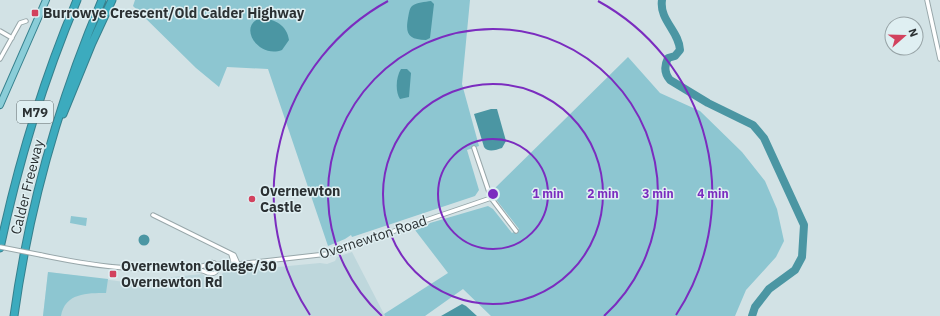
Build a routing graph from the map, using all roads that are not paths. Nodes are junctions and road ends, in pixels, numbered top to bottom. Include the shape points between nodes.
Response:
1 (46, 0) edge
2 (77, 0) edge
3 (102, 0) edge
4 (112, 0) edge
5 (927, 0) edge
6 (26, 21) dead end
7 (0, 32) edge
8 (12, 38) junction
9 (0, 59) edge
10 (940, 59) edge
11 (0, 105) edge
12 (474, 148) dead end
13 (36, 198) junction
14 (491, 198) junction
15 (153, 215) dead end
16 (516, 231) dead end
17 (0, 248) edge
18 (215, 264) junction
19 (207, 265) junction
20 (229, 265) junction
21 (236, 265) junction
22 (191, 269) junction
23 (217, 271) junction
24 (208, 273) junction
25 (14, 316) edge

1 - 11 main road
2 - 17 highway, Calder Freeway / M79 via 48,73 30,129 13,188
3 - 13 highway, Calder Freeway / M79 via 63,99
4 - 13 highway via 88,50 63,114
5 - 10 street
6 - 8 street via 20,24
7 - 8 street
8 - 9 street
12 - 14 street
13 - 25 highway, Calder Freeway / M79
14 - 16 street
14 - 21 street, Overnewton Road via 328,253
15 - 21 street via 236,256
17 - 22 street, bridge via 115,268
18 - 19 street
18 - 20 street, Overnewton Road
18 - 23 street
19 - 22 street
19 - 24 street
20 - 21 street, Overnewton Road
20 - 23 street, Overnewton Road
22 - 24 street
23 - 24 street via 213,274

